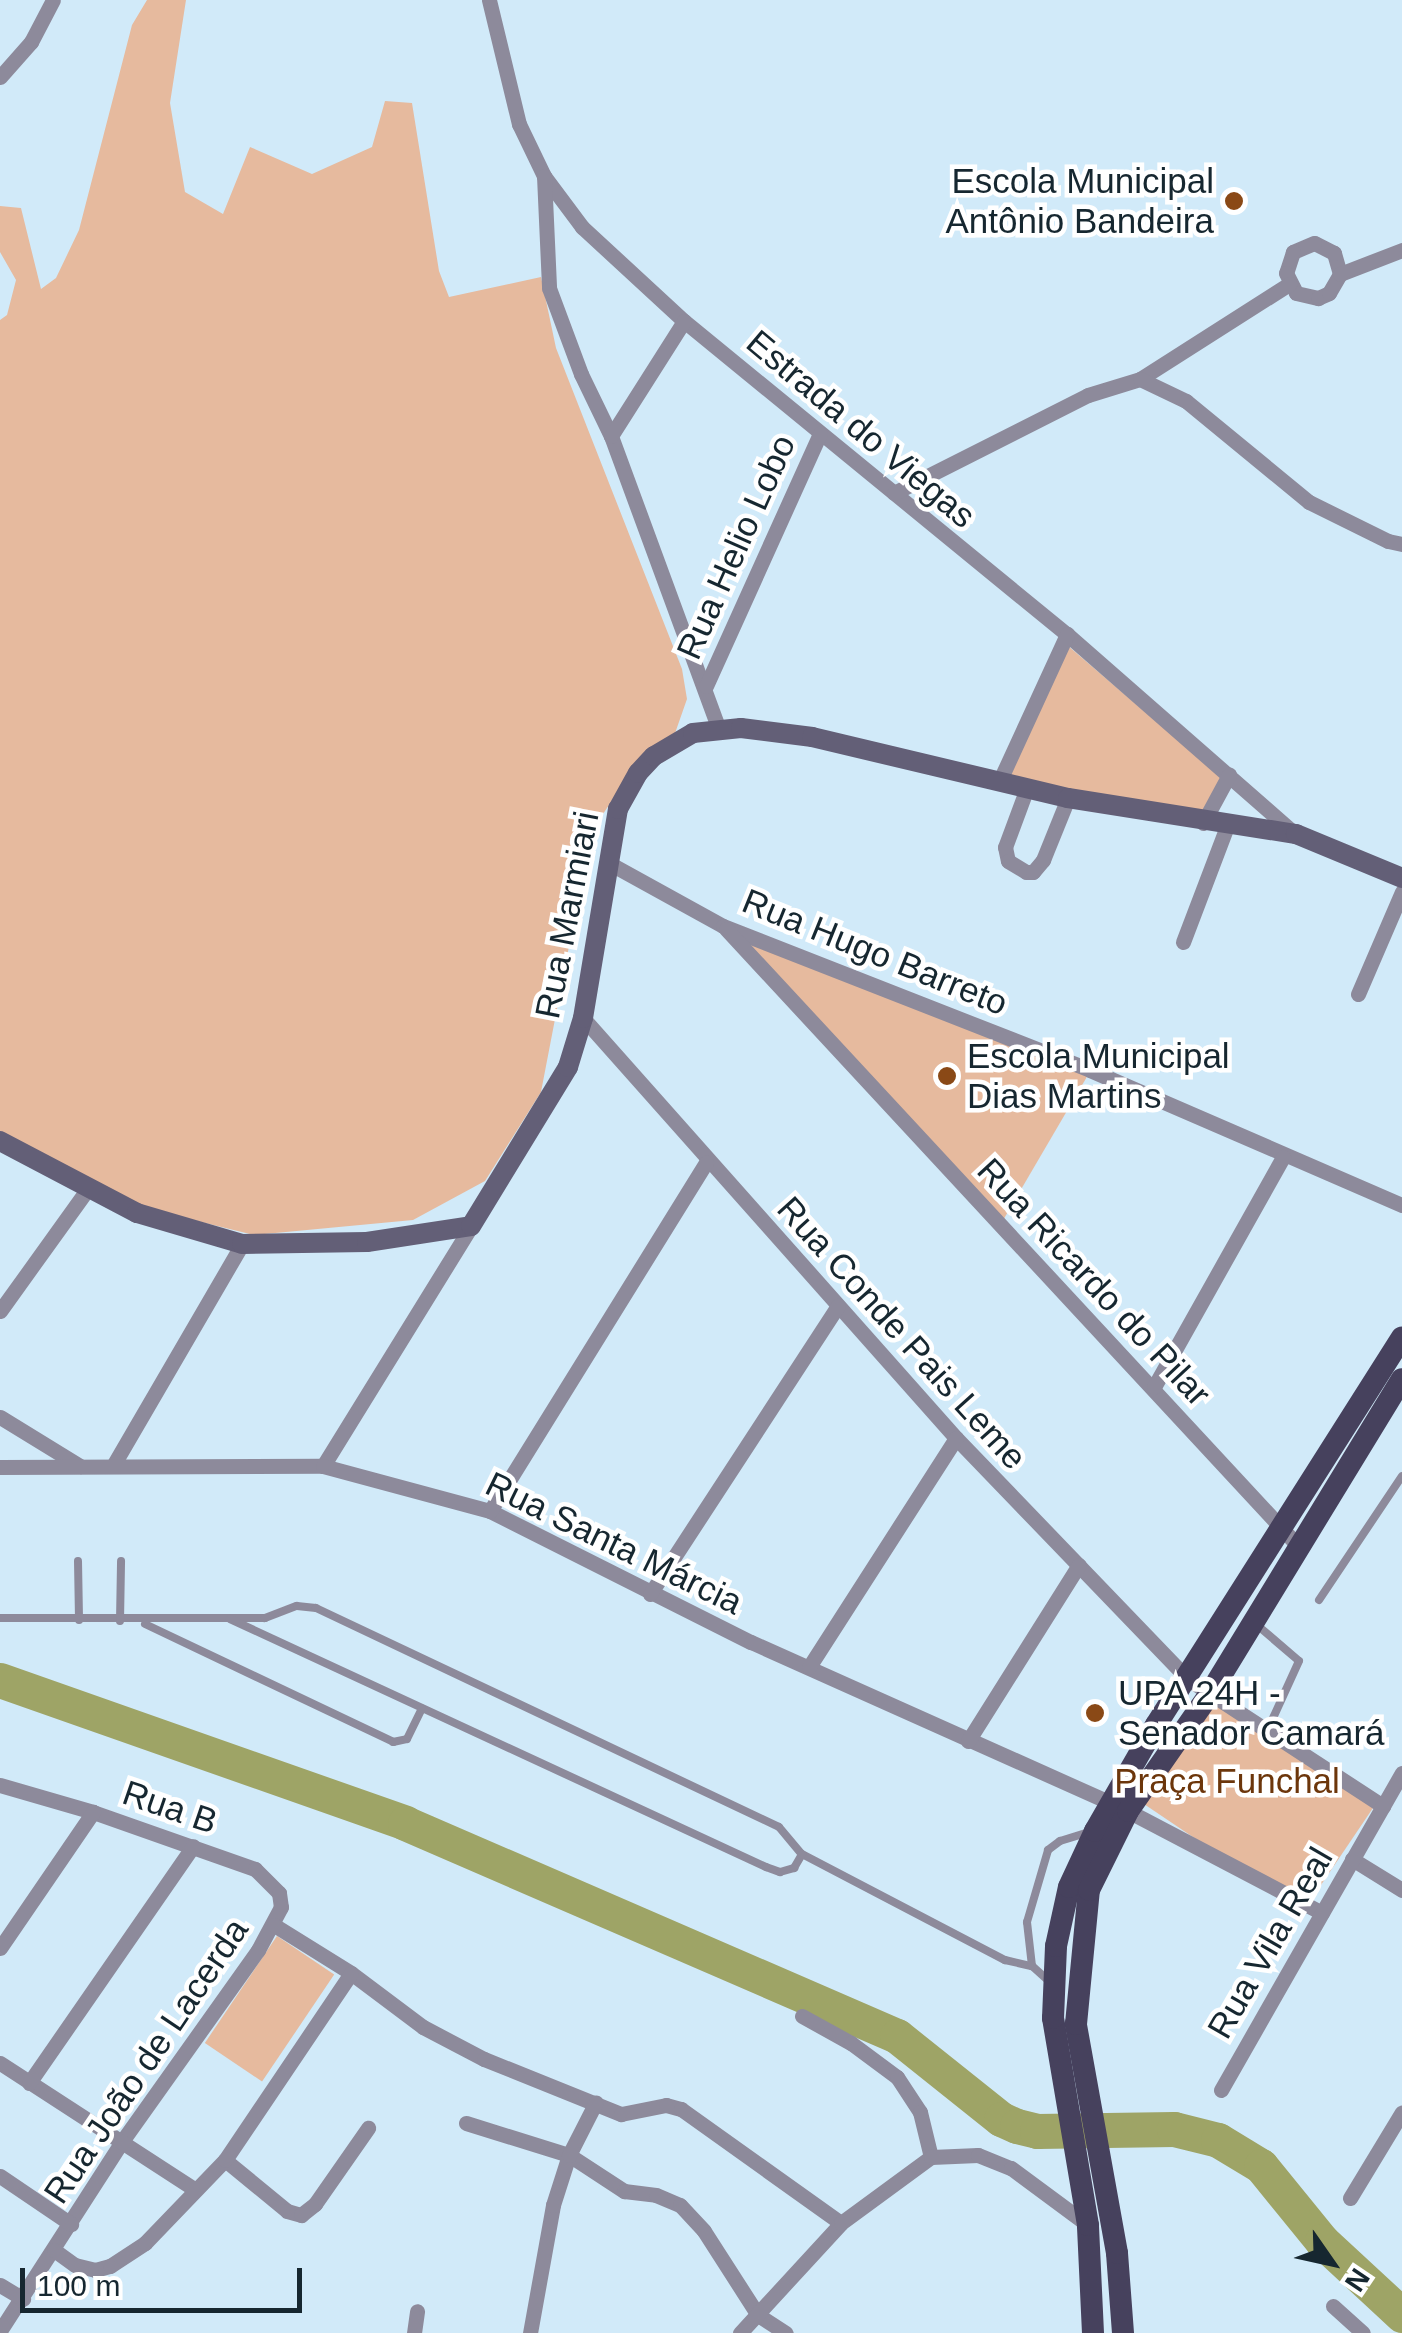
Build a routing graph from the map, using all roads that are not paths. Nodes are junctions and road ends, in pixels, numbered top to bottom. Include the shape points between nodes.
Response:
1 (53, 0) edge
2 (489, 0) edge
3 (0, 77) edge
4 (544, 176) junction
5 (1402, 250) edge
6 (1340, 274) junction
7 (1289, 284) junction
8 (684, 321) junction
9 (1140, 379) junction
10 (820, 434) junction
11 (612, 436) junction
12 (894, 493) junction
13 (1402, 544) edge
14 (1067, 634) junction
15 (706, 686) junction
16 (718, 728) junction
17 (1229, 774) junction
18 (1000, 780) junction
19 (1027, 788) junction
20 (1068, 798) junction
21 (1203, 822) junction
22 (1227, 826) junction
23 (1296, 834) junction
24 (606, 862) junction
25 (1402, 878) edge
26 (1402, 892) edge
27 (723, 926) junction
28 (1183, 942) dead end
29 (1358, 994) dead end
30 (583, 1018) junction
31 (0, 1141) edge
32 (1283, 1157) junction
33 (706, 1163) junction
34 (87, 1190) junction
35 (1402, 1205) edge
36 (471, 1226) junction
37 (242, 1244) junction
38 (838, 1306) junction
39 (0, 1311) edge
40 (1402, 1338) edge
41 (1402, 1379) edge
42 (1154, 1387) junction
43 (0, 1417) edge
44 (956, 1438) junction
45 (114, 1464) junction
46 (80, 1466) junction
47 (324, 1466) junction
48 (0, 1467) edge
49 (1402, 1476) edge
50 (490, 1511) junction
51 (1280, 1526) junction
52 (1300, 1547) junction
53 (78, 1561) dead end
54 (122, 1561) dead end
55 (1079, 1565) junction
56 (650, 1594) junction
57 (1319, 1600) dead end
58 (225, 1617) junction
59 (0, 1618) edge
60 (78, 1620) junction
61 (120, 1621) junction
62 (141, 1622) junction
63 (1253, 1622) junction
64 (809, 1668) junction
65 (1188, 1678) junction
66 (1209, 1696) junction
67 (422, 1708) junction
68 (1266, 1732) junction
69 (968, 1742) junction
70 (1402, 1773) edge
71 (0, 1785) edge
72 (1382, 1806) junction
73 (1119, 1807) junction
74 (93, 1812) junction
75 (1095, 1831) junction
76 (193, 1846) junction
77 (802, 1854) junction
78 (1352, 1860) junction
79 (1402, 1890) edge
80 (1322, 1913) junction
81 (274, 1925) junction
82 (0, 1948) edge
83 (1032, 1966) junction
84 (352, 1973) junction
85 (1052, 1984) junction
86 (802, 2016) dead end
87 (0, 2063) edge
88 (29, 2083) junction
89 (1221, 2090) dead end
90 (596, 2102) junction
91 (1078, 2103) junction
92 (1402, 2112) edge
93 (466, 2123) dead end
94 (368, 2128) dead end
95 (121, 2143) junction
96 (569, 2155) junction
97 (931, 2156) junction
98 (225, 2160) junction
99 (0, 2176) edge
100 (194, 2189) junction
101 (1350, 2198) dead end
102 (840, 2223) junction
103 (71, 2224) junction
104 (1088, 2225) junction
105 (54, 2250) junction
106 (0, 2285) edge
107 (22, 2299) junction
108 (1333, 2306) dead end
109 (417, 2311) dead end
110 (758, 2315) junction
111 (0, 2331) edge
112 (416, 2332) edge
113 (530, 2333) edge
114 (740, 2333) edge
115 (786, 2333) edge
116 (1093, 2333) edge
117 (1123, 2333) edge
118 (1363, 2333) edge

1 - 3 street via 17,63
2 - 4 street, Estrada do Viegas via 519,124
4 - 8 street, Estrada do Viegas via 582,227
4 - 11 street via 549,288
5 - 6 street
6 - 7 street via 1329,294 1318,298 1296,293
6 - 7 street via 1334,253 1314,243 1293,252
7 - 9 street
8 - 10 street, Estrada do Viegas
8 - 11 street
9 - 12 street via 1088,395
9 - 13 street via 1186,401 1309,502
10 - 12 street, Estrada do Viegas
10 - 15 street, Rua Helio Lobo
11 - 15 street
12 - 14 street, Estrada do Viegas
14 - 17 street, Estrada do Viegas
14 - 18 street
15 - 16 street
16 - 18 street, Rua Marmiari via 812,737
16 - 24 street, Rua Marmiari via 674,743 638,773 618,809
17 - 21 street
17 - 23 street, Estrada do Viegas
18 - 19 street, Rua Marmiari
19 - 20 street, Rua Marmiari
19 - 20 street via 1005,847 1008,861 1026,872 1043,860
20 - 21 street, Rua Marmiari
21 - 22 street, Rua Marmiari
22 - 23 street, Rua Marmiari
22 - 28 street
23 - 25 street, Rua Marmiari
24 - 27 street, Rua Hugo Barreto
24 - 30 street, Rua Marmiari
26 - 29 street
27 - 32 street, Rua Hugo Barreto via 1090,1070
27 - 42 street, Rua Ricardo do Pilar
30 - 33 street, Rua Conde Pais Leme
30 - 36 street, Rua Marmiari via 556,1093
31 - 34 street
32 - 35 street, Rua Hugo Barreto
32 - 42 street
33 - 38 street, Rua Conde Pais Leme
33 - 50 street
34 - 37 street via 137,1213
34 - 39 street
36 - 37 street via 348,1243
36 - 47 street
37 - 45 street
38 - 44 street, Rua Conde Pais Leme
38 - 56 street
40 - 51 main road
41 - 52 main road
42 - 51 street, Rua Ricardo do Pilar
43 - 46 street
44 - 55 street, Rua Conde Pais Leme
44 - 64 street
45 - 46 street, Rua Santa Márcia
45 - 47 street, Rua Santa Márcia
46 - 48 street, Rua Santa Márcia
47 - 50 street, Rua Santa Márcia
49 - 57 lane
50 - 56 street, Rua Santa Márcia
51 - 52 street, Rua Ricardo do Pilar
51 - 65 main road
52 - 63 main road
53 - 60 lane
54 - 61 lane
55 - 65 street, Rua Conde Pais Leme
55 - 69 street
56 - 64 street, Rua Santa Márcia
58 - 62 lane
58 - 67 lane
58 - 77 lane via 316,1608 779,1827
59 - 60 lane
60 - 61 lane
61 - 62 lane
62 - 67 lane via 393,1742 408,1739
63 - 66 main road
63 - 68 lane via 1299,1661
64 - 69 street, Rua Santa Márcia
65 - 66 street
65 - 73 main road
66 - 68 street
66 - 73 main road
67 - 77 lane via 766,1867 794,1868
68 - 72 street
69 - 73 street, Rua Santa Márcia
70 - 72 street, Rua Vila Real
71 - 74 street, Rua B
72 - 78 street, Rua Vila Real
73 - 75 main road
73 - 80 street
73 - 91 main road via 1089,1890 1080,1951
74 - 76 street, Rua B
74 - 82 street
75 - 83 lane via 1048,1850 1027,1922
75 - 85 main road via 1069,1887
76 - 81 street, Rua B via 254,1869 270,1883 281,1907
76 - 88 street
77 - 83 lane via 1005,1960
78 - 79 street
78 - 80 street, Rua Vila Real
80 - 89 street, Rua Vila Real
81 - 84 street
81 - 95 street, Rua João de Lacerda
83 - 85 lane
84 - 90 street via 450,2043
84 - 98 street
85 - 91 main road
86 - 97 street via 897,2077 920,2112
87 - 88 street
88 - 95 street
90 - 96 street
90 - 102 street via 630,2114 666,2105 681,2109
91 - 104 main road via 1074,2157
91 - 117 main road via 1098,2152 1117,2253
92 - 101 street
93 - 96 street
94 - 98 street via 301,2216 286,2212
95 - 100 street
95 - 103 street, Rua João de Lacerda
96 - 110 street via 624,2191 680,2205
96 - 113 street via 543,2246
97 - 102 street
97 - 104 street via 978,2155 1011,2168
98 - 100 street
99 - 103 street
100 - 105 street via 146,2242 110,2266 86,2269
102 - 110 street
103 - 105 street, Rua João de Lacerda
104 - 116 main road
105 - 107 street, Rua João de Lacerda
106 - 107 street
107 - 111 street, Rua João de Lacerda
108 - 118 street
109 - 112 street
110 - 114 street
110 - 115 street

